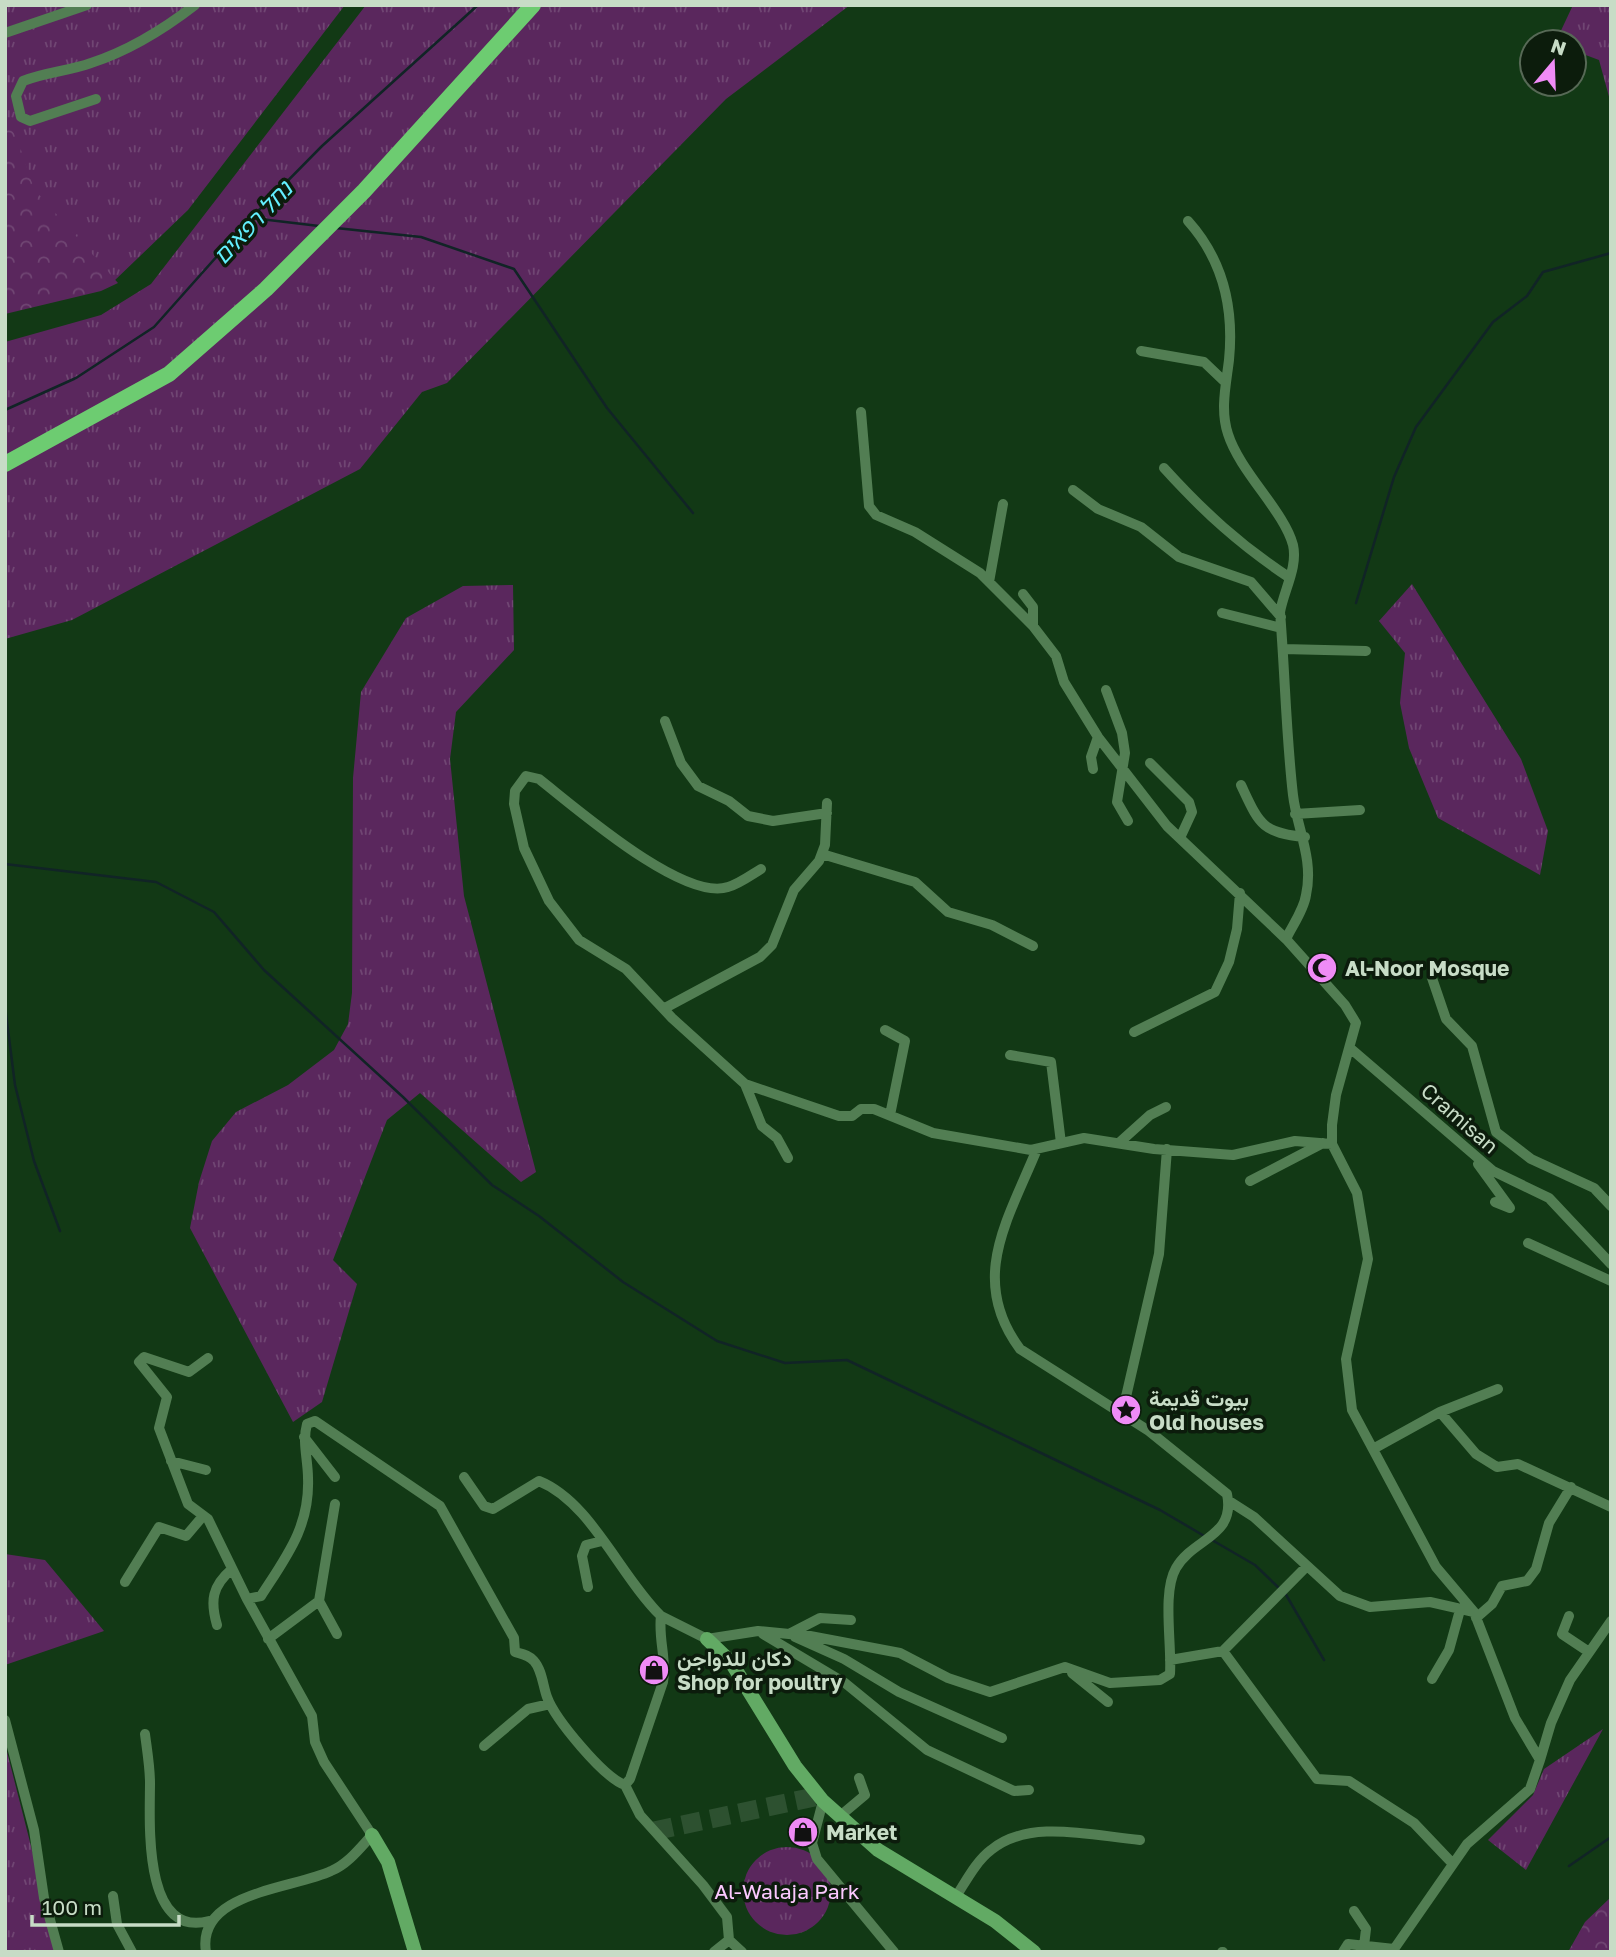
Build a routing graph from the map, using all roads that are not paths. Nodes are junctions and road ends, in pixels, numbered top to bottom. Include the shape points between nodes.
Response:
1 (88, 5) edge
2 (195, 5) edge
3 (533, 5) edge
4 (5, 33) edge
5 (96, 99) dead end
6 (1188, 221) dead end
7 (1140, 351) dead end
8 (1225, 382) junction
9 (861, 412) dead end
10 (5, 464) edge
11 (1164, 468) dead end
12 (1073, 490) dead end
13 (1003, 503) dead end
14 (1290, 578) junction
15 (989, 582) junction
16 (1023, 594) dead end
17 (1222, 613) dead end
18 (1281, 623) junction
19 (1033, 626) junction
20 (1283, 649) junction
21 (1366, 651) dead end
22 (1106, 690) dead end
23 (665, 721) dead end
24 (1098, 737) junction
25 (1150, 763) dead end
26 (1093, 769) dead end
27 (1124, 770) junction
28 (1241, 785) dead end
29 (1360, 810) dead end
30 (1295, 814) junction
31 (1128, 821) dead end
32 (1304, 837) junction
33 (1180, 838) junction
34 (822, 854) junction
35 (761, 869) dead end
36 (1240, 893) junction
37 (1286, 939) junction
38 (1033, 946) dead end
39 (1432, 978) dead end
40 (665, 1008) junction
41 (885, 1030) dead end
42 (1134, 1032) dead end
43 (1350, 1048) junction
44 (1010, 1055) dead end
45 (746, 1084) junction
46 (1166, 1107) dead end
47 (890, 1115) junction
48 (1120, 1142) junction
49 (1061, 1143) junction
50 (1328, 1144) junction
51 (1037, 1149) junction
52 (1167, 1149) junction
53 (1469, 1153) junction
54 (788, 1158) dead end
55 (1250, 1181) dead end
56 (1495, 1202) dead end
57 (1611, 1206) edge
58 (1528, 1243) dead end
59 (1611, 1264) edge
60 (1611, 1281) edge
61 (208, 1359) dead end
62 (1498, 1389) dead end
63 (1440, 1412) junction
64 (1122, 1414) junction
65 (304, 1437) junction
66 (1373, 1449) junction
67 (171, 1461) junction
68 (206, 1470) dead end
69 (464, 1477) dead end
70 (335, 1478) dead end
71 (1570, 1488) junction
72 (1229, 1501) junction
73 (335, 1504) dead end
74 (1611, 1507) edge
75 (203, 1516) junction
76 (602, 1541) junction
77 (1306, 1567) junction
78 (232, 1569) junction
79 (125, 1582) dead end
80 (589, 1587) dead end
81 (247, 1599) junction
82 (319, 1601) junction
83 (1460, 1610) junction
84 (1475, 1615) junction
85 (661, 1616) junction
86 (1569, 1616) dead end
87 (851, 1620) dead end
88 (1611, 1622) edge
89 (217, 1625) dead end
90 (758, 1631) junction
91 (788, 1633) junction
92 (337, 1634) dead end
93 (268, 1639) junction
94 (707, 1639) junction
95 (1223, 1651) junction
96 (1589, 1652) junction
97 (1170, 1660) junction
98 (1065, 1667) junction
99 (1432, 1679) dead end
100 (1108, 1702) dead end
101 (550, 1704) junction
102 (5, 1720) edge
103 (145, 1734) dead end
104 (1002, 1738) dead end
105 (484, 1746) dead end
106 (1540, 1760) junction
107 (859, 1778) dead end
108 (625, 1785) junction
109 (1029, 1790) dead end
110 (823, 1801) junction
111 (841, 1816) junction
112 (372, 1835) junction
113 (1140, 1840) dead end
114 (1453, 1864) junction
115 (113, 1896) dead end
116 (955, 1898) junction
117 (1354, 1911) dead end
118 (209, 1921) junction
119 (729, 1940) junction
120 (1364, 1946) junction
121 (1393, 1950) edge
122 (59, 1952) edge
123 (132, 1952) edge
124 (206, 1952) edge
125 (415, 1952) edge
126 (714, 1952) edge
127 (743, 1952) edge
128 (894, 1952) edge
129 (1034, 1952) edge
130 (1343, 1952) edge

1 - 4 street
2 - 5 street via 168,26 102,58 23,81 16,96 21,117 30,121
3 - 10 main road via 364,191 257,297 169,374
6 - 8 street via 1217,262 1228,301 1230,350
7 - 8 street via 1204,362
8 - 14 street via 1228,435 1260,494 1287,528 1294,547
9 - 15 street via 869,506 876,515 915,533
11 - 14 street via 1205,514
12 - 18 street via 1098,509 1141,527 1179,557 1251,582
13 - 15 street
14 - 18 street
15 - 19 street
16 - 19 street via 1033,607
17 - 18 street
18 - 20 street
19 - 24 street via 1056,656 1064,682
20 - 21 street
20 - 30 street
22 - 27 street via 1122,733
23 - 34 street via 681,763 698,786 748,816 772,821 827,808
24 - 26 street via 1091,757
24 - 27 street
25 - 33 street via 1189,802 1192,812
27 - 31 street via 1117,802
27 - 33 street
28 - 32 street via 1256,817 1277,834
29 - 30 street
30 - 32 street
32 - 37 street via 1306,897
33 - 36 street
34 - 38 street via 915,882 948,912 992,925
34 - 40 street via 794,890 772,945 760,957
35 - 40 street via 727,888 700,887 625,848 540,779 526,776 515,791 524,848 549,901 579,940 626,969
36 - 37 street
36 - 42 street via 1237,929 1216,992
37 - 43 street via 1356,1023
39 - 57 street via 1446,1018 1472,1046 1496,1132 1531,1159 1594,1188
40 - 45 street
41 - 47 street via 905,1041
43 - 50 street
43 - 53 street, Cramisan
44 - 49 street via 1051,1062
45 - 47 street via 839,1116 852,1116 861,1109
45 - 54 street via 762,1126 777,1138
46 - 48 street
47 - 51 street via 933,1133
48 - 49 street via 1084,1138
48 - 52 street
49 - 51 street
50 - 52 street via 1295,1141 1233,1155
50 - 55 street
50 - 66 street via 1357,1193 1368,1259 1346,1359 1352,1410
51 - 64 street via 996,1250 994,1297 1008,1333 1020,1349
52 - 64 street via 1159,1254
53 - 56 street via 1510,1208
53 - 59 street, Cramisan via 1493,1171 1549,1198
58 - 60 street
61 - 67 street via 189,1373 144,1357 139,1362 167,1397 159,1428
62 - 63 street
63 - 66 street
63 - 71 street via 1476,1454 1497,1467 1518,1464
64 - 72 street via 1227,1494
65 - 70 street
65 - 81 street via 308,1479 300,1534 261,1596
65 - 101 street via 307,1424 322,1423 440,1506 514,1638 515,1652 534,1661 539,1669
66 - 84 street via 1436,1567
67 - 68 street
67 - 75 street via 188,1504
69 - 76 street via 484,1506 493,1509 539,1481 556,1488
71 - 74 street
71 - 84 street via 1549,1523 1536,1569 1527,1581 1502,1586 1492,1604
72 - 77 street via 1254,1517
72 - 97 street via 1223,1526 1177,1565 1168,1585
73 - 82 street
75 - 78 street
75 - 79 street via 186,1536 159,1527
76 - 80 street via 586,1545 582,1556
76 - 85 street
77 - 83 street via 1340,1596 1370,1607 1430,1602
77 - 95 street
78 - 81 street
78 - 89 street via 214,1591 211,1607
81 - 93 street
82 - 92 street
82 - 93 street
83 - 84 street
83 - 99 street via 1449,1650
84 - 106 street via 1515,1718
85 - 94 street
85 - 108 street via 663,1682
86 - 96 street via 1562,1634
87 - 91 street via 820,1618
88 - 96 street
90 - 91 street
90 - 94 street
90 - 109 street via 845,1683 927,1750 1014,1791
91 - 98 street via 900,1653 948,1678 990,1692
91 - 104 street via 900,1692
93 - 112 street via 312,1716 315,1742 324,1762
94 - 110 street via 731,1662 795,1766
95 - 97 street
95 - 114 street via 1317,1779 1349,1781 1414,1823
96 - 106 street via 1570,1680
97 - 98 street via 1170,1674 1160,1680 1110,1683
98 - 100 street
101 - 105 street via 528,1709
101 - 108 street via 605,1773
102 - 122 street
103 - 118 street via 151,1862 157,1887 179,1919 199,1924
106 - 114 street via 1530,1789 1467,1844
107 - 111 street via 865,1795
108 - 119 street via 640,1815 727,1917
110 - 111 street
110 - 128 street via 812,1843 817,1859
111 - 116 street via 878,1850
112 - 118 street via 333,1870 250,1896
112 - 125 street via 388,1862
113 - 116 street via 1037,1831 1011,1838 989,1850
114 - 121 street
115 - 123 street via 117,1924
116 - 129 street via 995,1921
117 - 120 street via 1366,1928
118 - 124 street
119 - 126 street
119 - 127 street
120 - 121 street
120 - 130 street via 1348,1944

